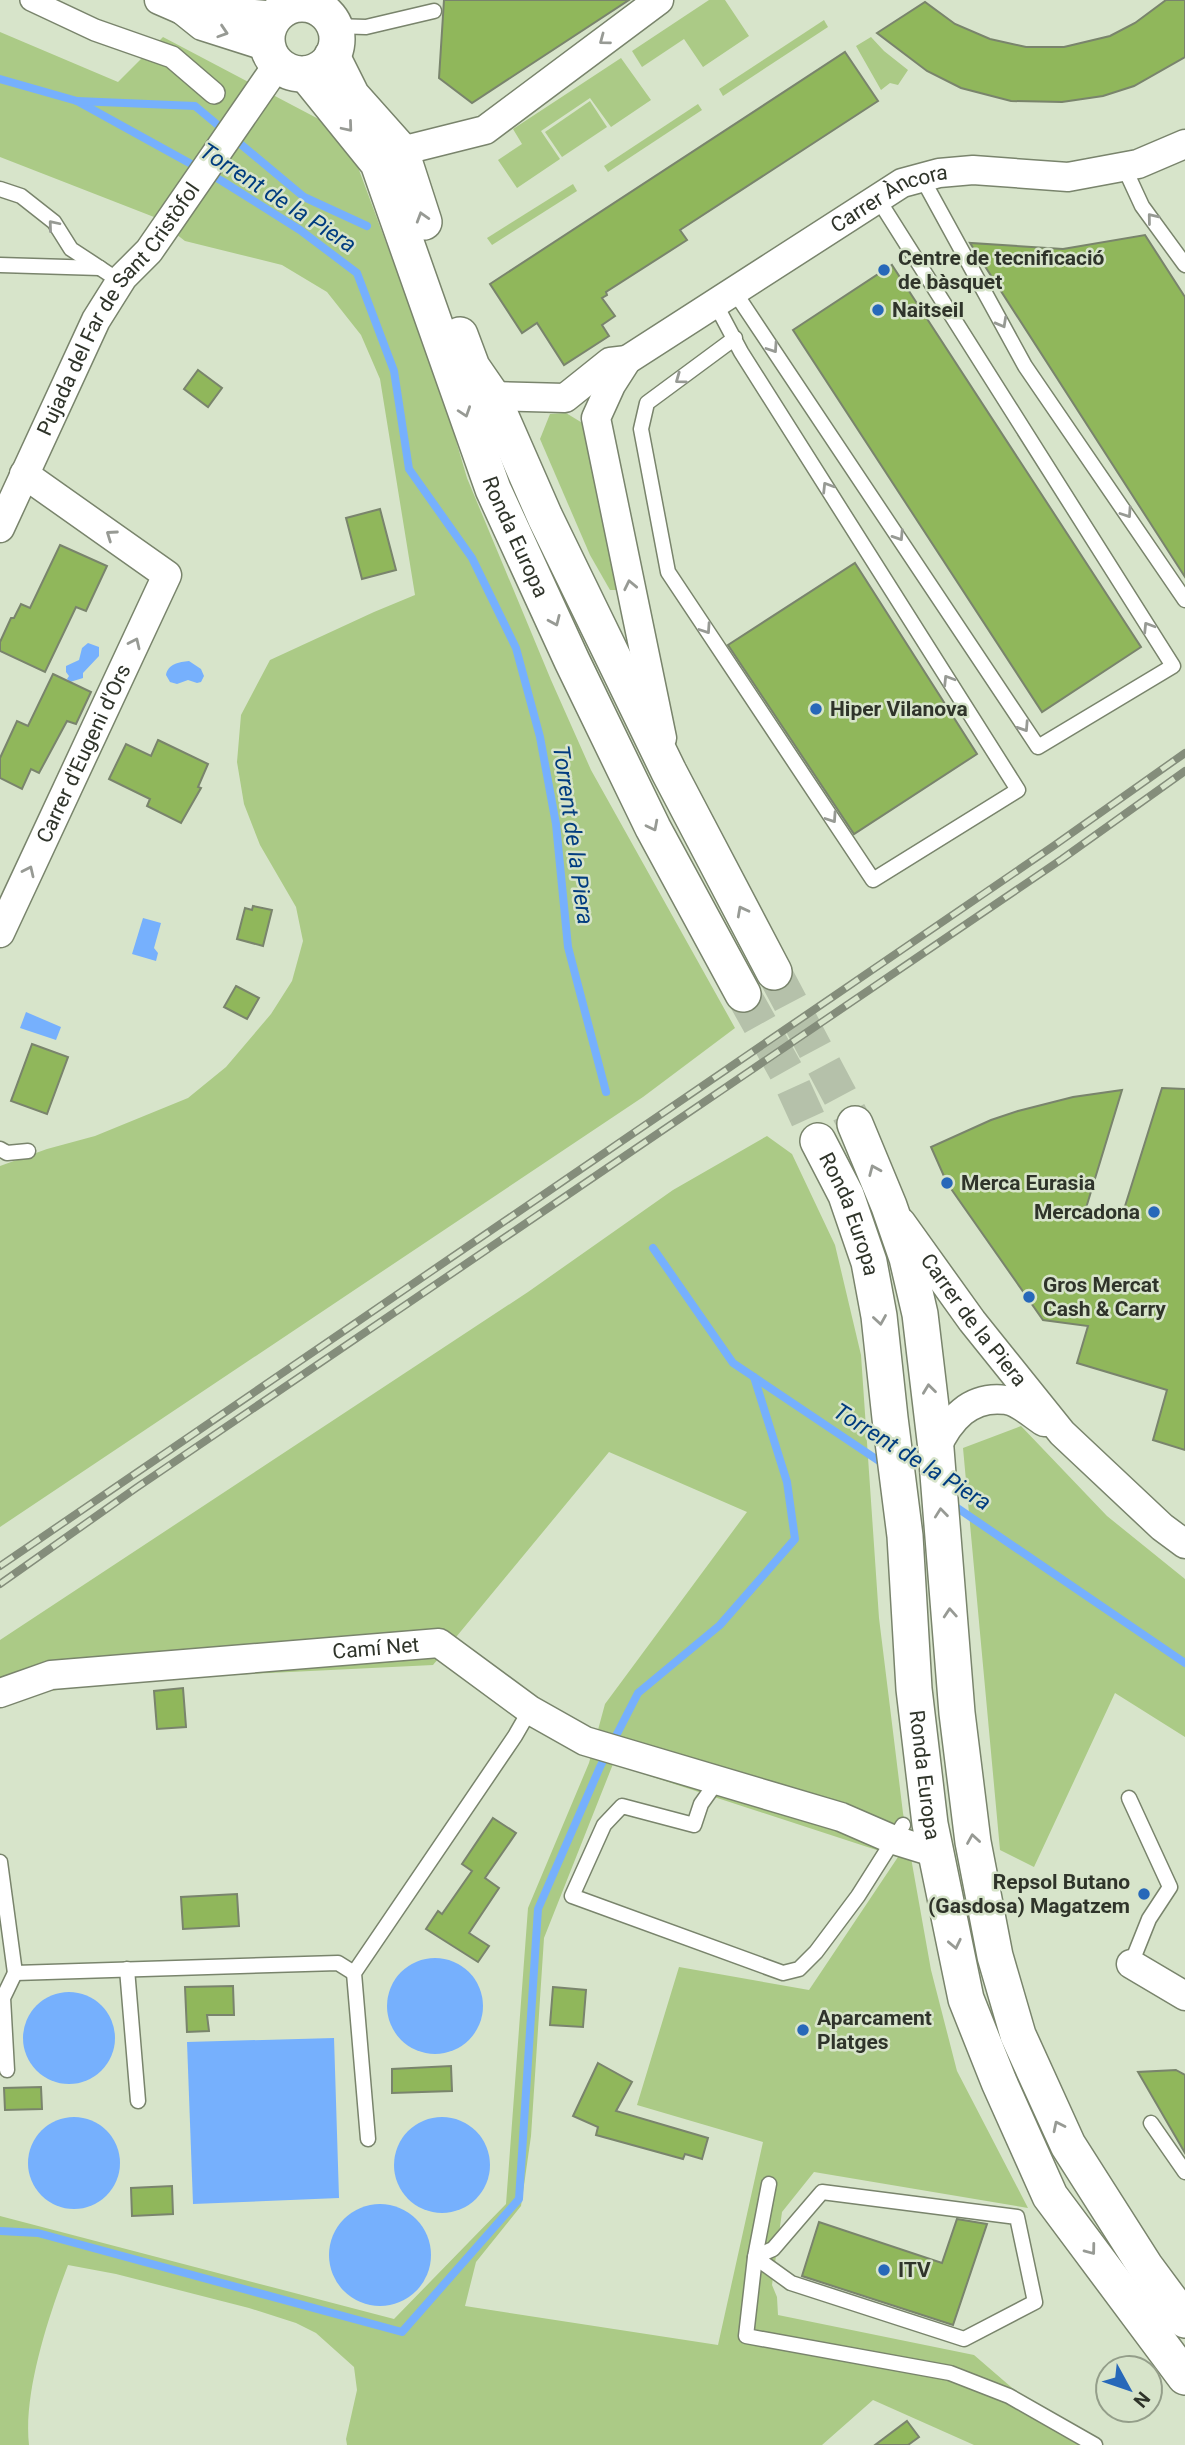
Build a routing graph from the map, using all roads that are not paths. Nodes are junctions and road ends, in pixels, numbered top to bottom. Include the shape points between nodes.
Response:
1 (31, 0) edge
2 (659, 0) edge
3 (176, 3) edge
4 (434, 11) dead end
5 (306, 30) edge
6 (215, 93) dead end
7 (1185, 145) edge
8 (401, 150) junction
9 (1124, 167) junction
10 (922, 178) junction
11 (0, 189) edge
12 (878, 199) junction
13 (0, 265) edge
14 (1185, 265) edge
15 (112, 272) junction
16 (724, 297) junction
17 (735, 338) junction
18 (627, 360) junction
19 (492, 396) junction
20 (565, 398) junction
21 (596, 418) junction
22 (24, 474) junction
23 (0, 528) edge
24 (1185, 600) edge
25 (669, 772) junction
26 (0, 933) edge
27 (774, 972) tunnel mouth
28 (743, 994) tunnel mouth
29 (855, 1124) tunnel mouth
30 (818, 1141) tunnel mouth
31 (0, 1149) edge
32 (28, 1151) dead end
33 (889, 1206) junction
34 (1062, 1433) junction
35 (935, 1453) junction
36 (1185, 1545) edge
37 (0, 1693) edge
38 (530, 1710) junction
39 (718, 1780) junction
40 (1129, 1798) dead end
41 (916, 1836) junction
42 (0, 1862) edge
43 (1130, 1964) joint
44 (127, 1969) junction
45 (15, 1973) junction
46 (354, 1973) junction
47 (1185, 1996) edge
48 (6, 2070) dead end
49 (138, 2101) dead end
50 (1151, 2123) dead end
51 (368, 2139) dead end
52 (1185, 2172) edge
53 (769, 2184) dead end
54 (755, 2257) junction
55 (1184, 2318) edge
56 (1181, 2365) edge
57 (1095, 2445) edge

1 - 6 street via 94,30 172,57
2 -> 8 street via 485,130
3 - 5 street via 207,5
4 - 5 lane via 366,27
5 - 8 street, Ronda Europa via 352,96
5 - 15 street, Pujada del Far de Sant Cristòfol via 149,251
5 -> 28 street, Ronda Europa via 378,163 493,489 653,828
7 - 9 street, Carrer Àncora
19 -> 8 street, Ronda Europa via 472,367 449,309
9 - 10 street, Carrer Àncora via 1069,177 974,170
14 -> 9 lane via 1142,206
10 - 12 street, Carrer Àncora via 902,183
10 -> 24 lane via 1026,366
15 -> 11 lane via 71,249 54,222 21,196
12 - 16 street, Carrer Àncora
16 -> 12 lane via 1038,747 1172,666
13 - 15 lane
15 - 22 street, Pujada del Far de Sant Cristòfol via 96,320
16 - 17 lane
16 - 18 street, Carrer Àncora
17 -> 17 lane via 647,403 641,429 668,572 873,880 1018,790
18 - 20 street, Carrer Àncora via 610,362
18 - 21 street, Carrer Àncora
19 - 20 street
19 - 25 street, Ronda Europa via 545,517
20 - 21 street
25 -> 21 street
22 - 23 street, Pujada del Far de Sant Cristòfol
26 -> 22 street, Carrer d'Eugeni d'Ors via 167,575
27 -> 25 street, Ronda Europa
33 -> 29 street, Ronda Europa
30 -> 41 street, Ronda Europa via 846,1195 869,1262 886,1369 905,1536
31 - 32 lane
33 - 34 street, Carrer de la Piera via 972,1321
35 -> 33 street, Ronda Europa via 920,1314
34 - 35 street, Carrer de la Piera via 1008,1399 981,1401 946,1428
34 - 36 street, Carrer de la Piera
55 -> 35 street, Ronda Europa via 1068,2146 1018,2035 995,1956 973,1842 957,1713
37 - 38 street, Camí Net via 51,1675 439,1643
38 - 39 street, Camí Net via 585,1741
38 - 46 lane
39 - 41 street, Camí Net
39 - 41 lane via 701,1804 694,1825 622,1806 604,1825 572,1896 783,1973 799,1969 817,1952 858,1896
40 - 43 lane via 1170,1887 1149,1919
41 -> 56 street, Ronda Europa via 966,1999 1050,2196
42 - 45 lane
43 - 47 street
44 - 45 lane
44 - 46 lane via 338,1963
44 - 49 lane
45 - 48 lane via 3,1998
46 - 51 lane
50 - 52 lane
53 - 54 lane
54 - 54 lane via 773,2249 822,2192 1017,2217 1035,2302 964,2339 791,2283
54 - 57 lane via 746,2336 950,2373 1009,2396

